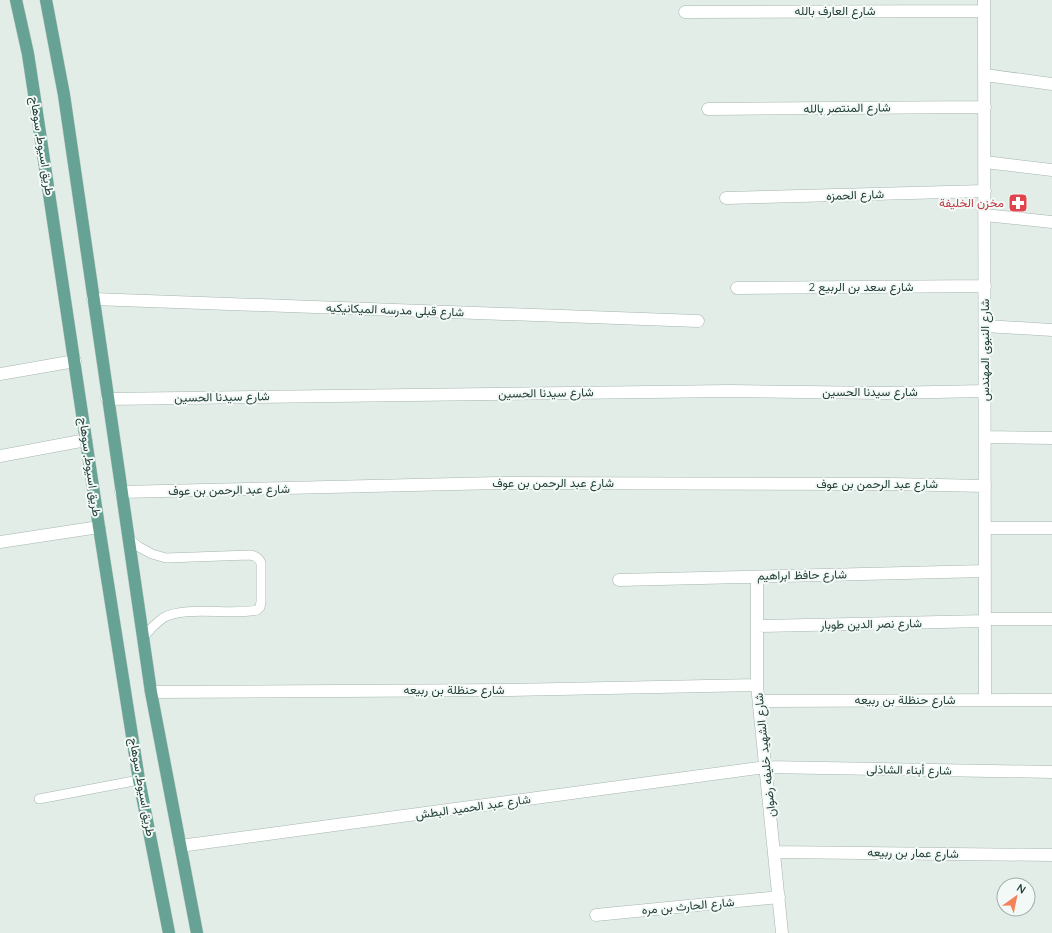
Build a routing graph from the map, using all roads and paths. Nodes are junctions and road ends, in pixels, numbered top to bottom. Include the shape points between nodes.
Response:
1 (16, 0) edge
2 (46, 0) edge
3 (984, 5) edge
4 (685, 12) dead end
5 (985, 75) junction
6 (1052, 84) edge
7 (985, 107) junction
8 (708, 109) dead end
9 (984, 162) junction
10 (1052, 170) edge
11 (985, 191) junction
12 (726, 198) dead end
13 (985, 215) junction
14 (1052, 222) edge
15 (985, 286) junction
16 (737, 288) dead end
17 (93, 299) junction
18 (698, 321) dead end
19 (985, 326) junction
20 (1052, 330) edge
21 (75, 361) junction
22 (0, 374) edge
23 (985, 391) junction
24 (107, 399) junction
25 (985, 437) junction
26 (1052, 438) edge
27 (86, 440) junction
28 (0, 456) edge
29 (985, 486) junction
30 (121, 492) junction
31 (99, 527) junction
32 (985, 528) junction
33 (1052, 528) edge
34 (128, 538) junction
35 (0, 542) edge
36 (985, 571) junction
37 (757, 576) junction
38 (619, 580) dead end
39 (1052, 619) edge
40 (985, 620) junction
41 (757, 626) junction
42 (143, 638) junction
43 (757, 685) junction
44 (151, 692) junction
45 (985, 700) junction
46 (1052, 700) edge
47 (759, 701) junction
48 (766, 767) junction
49 (1052, 772) edge
50 (139, 780) junction
51 (39, 799) dead end
52 (180, 846) junction
53 (774, 852) junction
54 (1052, 854) edge
55 (779, 897) junction
56 (596, 914) dead end
57 (169, 933) edge
58 (197, 933) edge
59 (782, 933) edge

1 - 21 main road, طريق اسيوط, سوهاج via 28,54
2 - 17 main road via 62,87
3 - 4 street, شارع العارف بالله
3 - 5 street, شارع النبوى المهندس
5 - 6 street
5 - 7 street, شارع النبوى المهندس
7 - 8 street, شارع المنتصر بالله
7 - 9 street, شارع النبوى المهندس
9 - 10 street
9 - 11 street, شارع النبوى المهندس
11 - 12 street, شارع الحمزه
11 - 13 street, شارع النبوى المهندس
13 - 14 street
13 - 15 street, شارع النبوى المهندس
15 - 16 street, شارع سعد بن الربيع 2
15 - 19 street, شارع النبوى المهندس
17 - 18 street, شارع قبلى مدرسه الميكانيكيه
17 - 24 main road
19 - 20 street
19 - 23 street, شارع النبوى المهندس
21 - 22 street
21 - 27 main road, طريق اسيوط, سوهاج
23 - 24 street, شارع سيدنا الحسين via 731,391
23 - 25 street, شارع النبوى المهندس
24 - 30 main road
25 - 26 street
25 - 29 street, شارع النبوى المهندس
27 - 28 street
27 - 31 main road, طريق اسيوط, سوهاج
29 - 30 street, شارع عبد الرحمن بن عوف via 498,483
29 - 32 street, شارع النبوى المهندس
30 - 34 main road
31 - 35 street
31 - 50 main road, طريق اسيوط, سوهاج
32 - 33 street
32 - 36 street, شارع النبوى المهندس
34 - 42 main road
34 - 42 lane via 139,548 166,558 250,555 260,559 261,563 261,602 257,610 177,612 152,626
36 - 37 street, شارع حافظ ابراهيم
36 - 40 street, شارع النبوى المهندس
37 - 38 street, شارع حافظ ابراهيم
37 - 41 street, شارع الشهيد خليفه رضوان
39 - 40 street, شارع نصر الدين طوبار
40 - 41 street, شارع نصر الدين طوبار
40 - 45 street, شارع النبوى المهندس
41 - 43 street, شارع الشهيد خليفه رضوان
42 - 44 main road
43 - 44 street, شارع حنظلة بن ربيعه via 501,690
43 - 47 street, شارع الشهيد خليفه رضوان
44 - 52 main road
45 - 46 street, شارع حنظلة بن ربيعه
45 - 47 street, شارع حنظلة بن ربيعه
47 - 48 street, شارع الشهيد خليفه رضوان
48 - 49 street, شارع أبناء الشاذلى
48 - 52 street, شارع عبد الحميد البطش
48 - 53 street, شارع الشهيد خليفه رضوان
50 - 51 lane
50 - 57 main road, طريق اسيوط, سوهاج
52 - 58 main road
53 - 54 street, شارع عمار بن ربيعه
53 - 55 street, شارع الشهيد خليفه رضوان
55 - 56 street, شارع الحارث بن مره
55 - 59 street, شارع الشهيد خليفه رضوان

